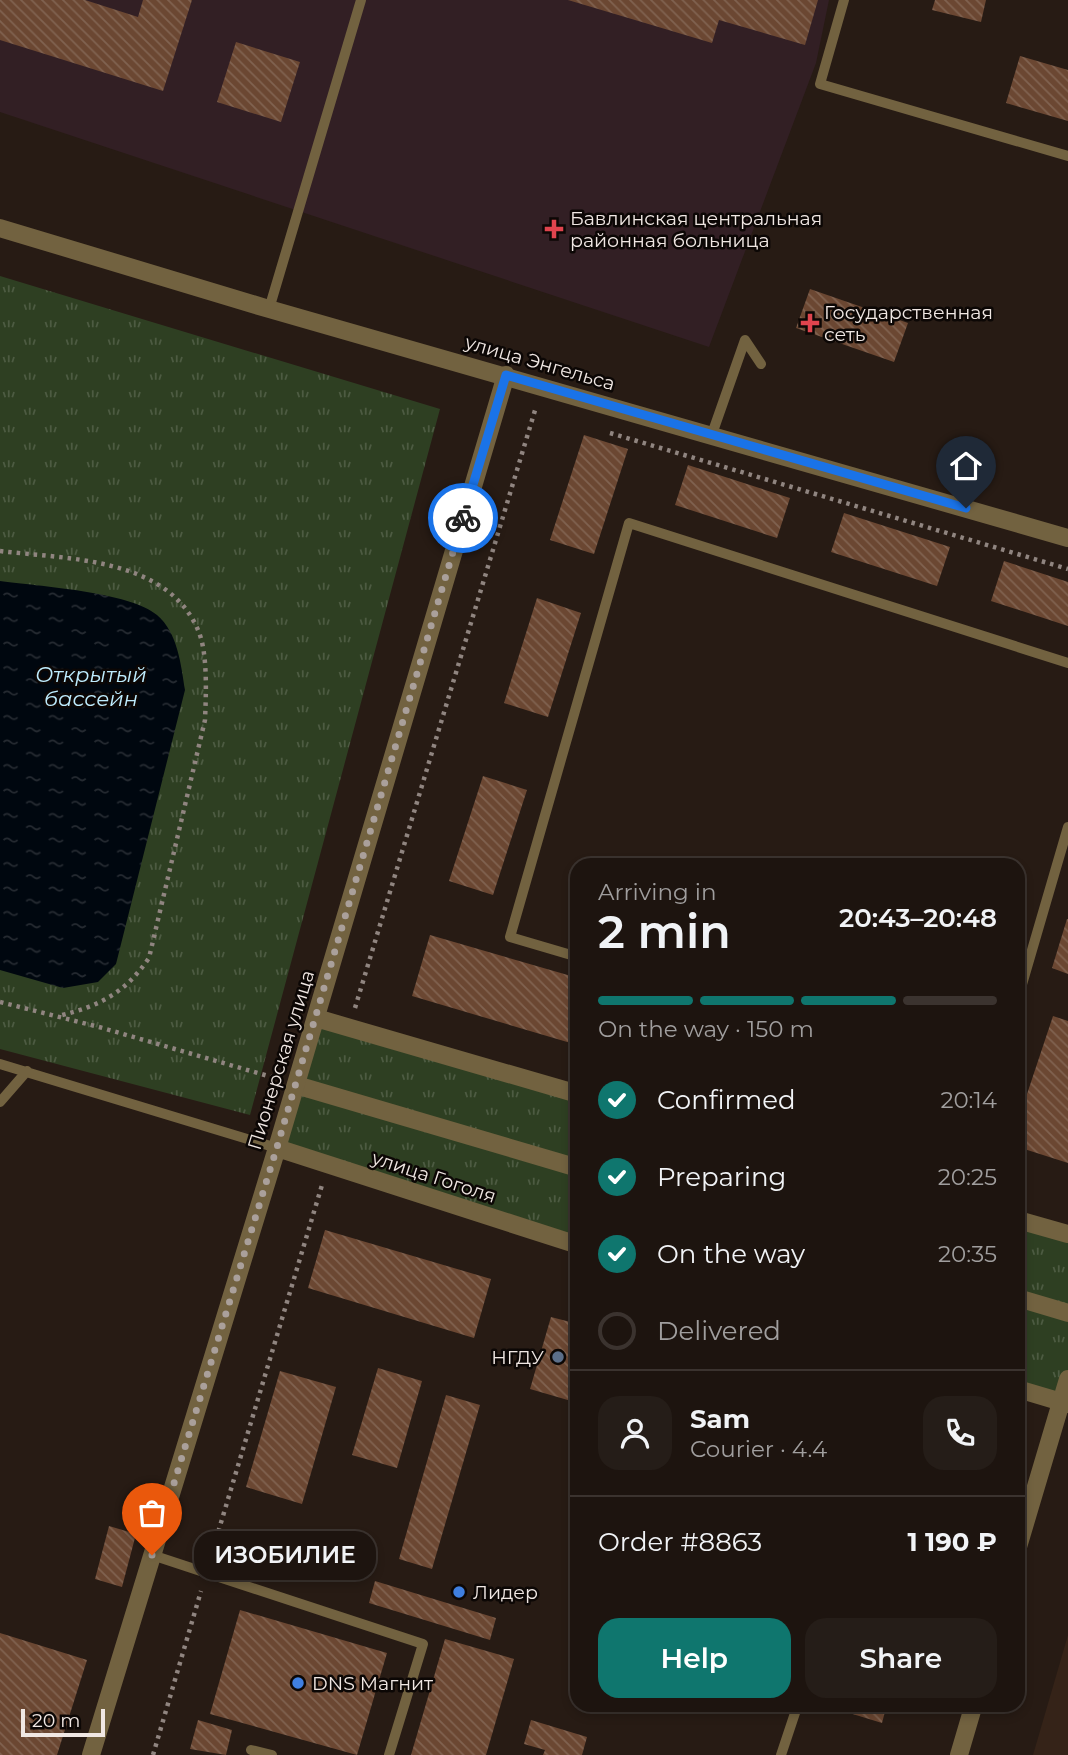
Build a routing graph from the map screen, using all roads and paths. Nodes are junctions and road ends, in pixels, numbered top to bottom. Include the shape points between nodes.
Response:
1 (361, 0) edge
2 (845, 0) edge
3 (1068, 156) edge
4 (0, 229) edge
5 (270, 309) junction
6 (761, 364) dead end
7 (506, 375) junction
8 (542, 385) junction
9 (499, 398) junction
10 (534, 411) junction
11 (548, 415) dead end
12 (601, 431) dead end
13 (712, 434) junction
14 (1068, 538) edge
15 (0, 551) edge
16 (1068, 569) edge
17 (1068, 663) edge
18 (1068, 827) edge
19 (570, 955) edge
20 (1025, 974) edge
21 (0, 1002) edge
22 (58, 1016) junction
23 (316, 1018) junction
24 (348, 1029) junction
25 (0, 1064) edge
26 (26, 1071) junction
27 (296, 1085) junction
28 (570, 1092) edge
29 (0, 1102) edge
30 (277, 1147) junction
31 (328, 1164) junction
32 (570, 1166) edge
33 (1025, 1222) edge
34 (1068, 1234) edge
35 (570, 1242) edge
36 (1025, 1300) edge
37 (1068, 1313) edge
38 (1068, 1379) edge
39 (1025, 1391) edge
40 (1064, 1403) edge
41 (1025, 1526) edge
42 (152, 1555) junction
43 (209, 1562) dead end
44 (202, 1588) dead end
45 (794, 1712) edge
46 (972, 1712) edge
47 (251, 1749) dead end
48 (91, 1755) edge
49 (153, 1755) edge
50 (272, 1755) edge
51 (389, 1755) edge
52 (781, 1755) edge
53 (959, 1755) edge

1 - 5 lane
2 - 3 lane via 820,84
4 - 5 street, улица Энгельса
5 - 7 street, улица Энгельса
6 - 13 lane via 745,340
7 - 8 street, улица Энгельса
7 - 9 street, Пионерская улица
8 - 10 path
8 - 13 street, улица Энгельса
9 - 10 path
9 - 23 street, Пионерская улица
10 - 11 path
10 - 24 path
12 - 16 path
13 - 14 street, улица Энгельса
15 - 22 path via 117,565 173,593 199,630 206,683 205,720 149,958 131,984 90,1009
17 - 19 lane via 629,523 510,937
18 - 20 lane
21 - 22 path
22 - 27 path
23 - 24 street
23 - 27 street, Пионерская улица
24 - 28 street
25 - 26 lane
26 - 29 lane
26 - 30 lane
27 - 30 street, Пионерская улица
27 - 32 street
30 - 31 street, улица Гоголя
30 - 42 street, Пионерская улица
31 - 35 street, улица Гоголя
31 - 43 path
33 - 34 street
36 - 37 street
38 - 40 street
39 - 40 street
40 - 41 street
42 - 48 street, Пионерская улица
42 - 51 lane via 423,1644
44 - 49 path
45 - 52 lane
46 - 53 street
47 - 50 lane

